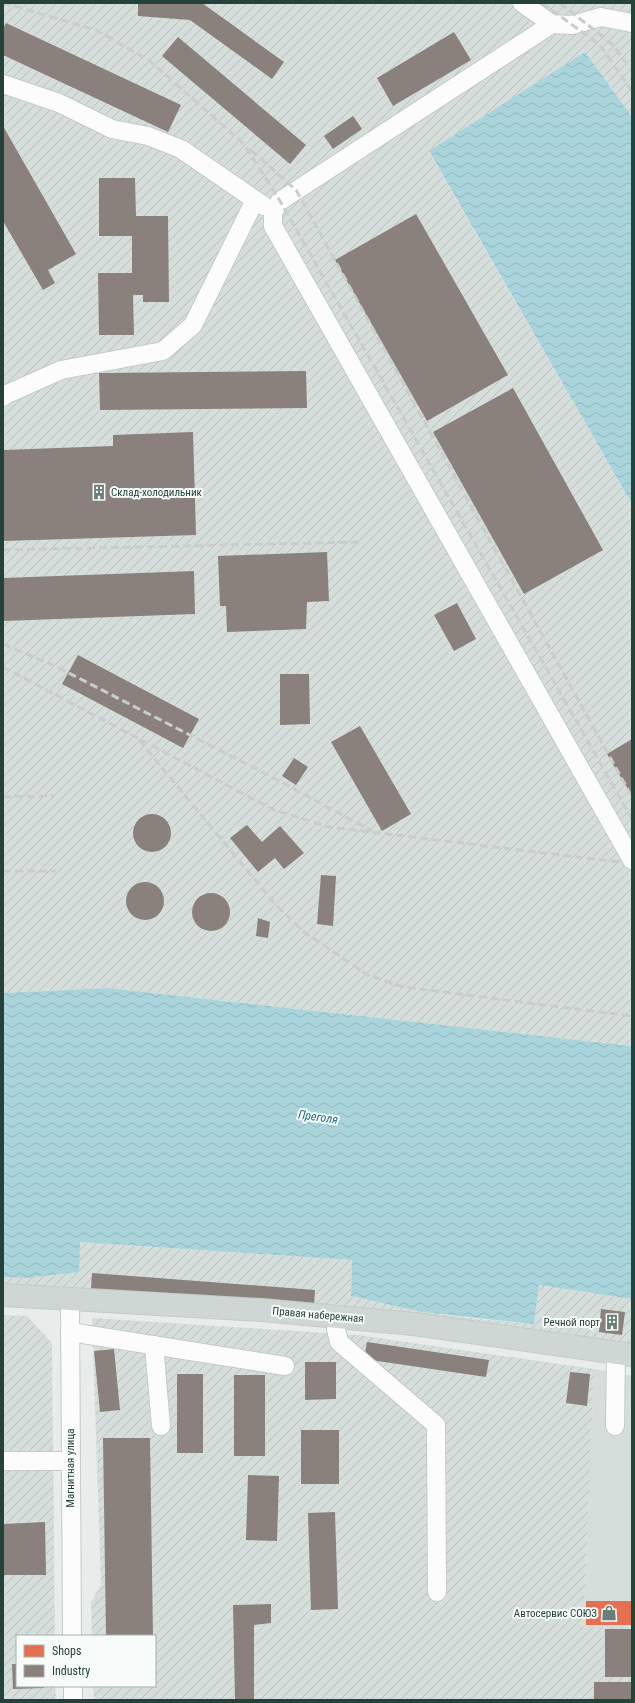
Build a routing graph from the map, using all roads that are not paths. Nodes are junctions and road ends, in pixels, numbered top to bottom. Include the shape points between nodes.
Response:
1 (522, 3) edge
2 (632, 23) edge
3 (552, 24) junction
4 (3, 84) edge
5 (255, 200) junction
6 (273, 212) junction
7 (3, 397) edge
8 (632, 860) edge
9 (3, 1295) edge
10 (70, 1300) junction
11 (336, 1317) junction
12 (70, 1332) junction
13 (154, 1345) junction
14 (624, 1353) edge
15 (285, 1366) dead end
16 (161, 1426) dead end
17 (615, 1426) dead end
18 (3, 1461) edge
19 (70, 1461) junction
20 (437, 1592) dead end
21 (72, 1635) edge
22 (73, 1687) edge
23 (73, 1700) edge

1 - 3 street
2 - 3 street via 601,17 572,25
3 - 6 street via 280,201
4 - 5 street via 59,103 112,129 148,136 181,149
5 - 6 street
5 - 7 street via 192,325 163,351 61,370
6 - 8 street via 273,226
9 - 10 main road, Правая набережная
10 - 11 main road, Правая набережная via 262,1310
10 - 12 street, Магнитная улица
11 - 14 main road, Правая набережная via 414,1324
11 - 20 street via 339,1342 436,1424
12 - 13 street
12 - 19 street, Магнитная улица
13 - 15 street
13 - 16 street
14 - 17 street
18 - 19 street
19 - 21 street, Магнитная улица
22 - 23 street

